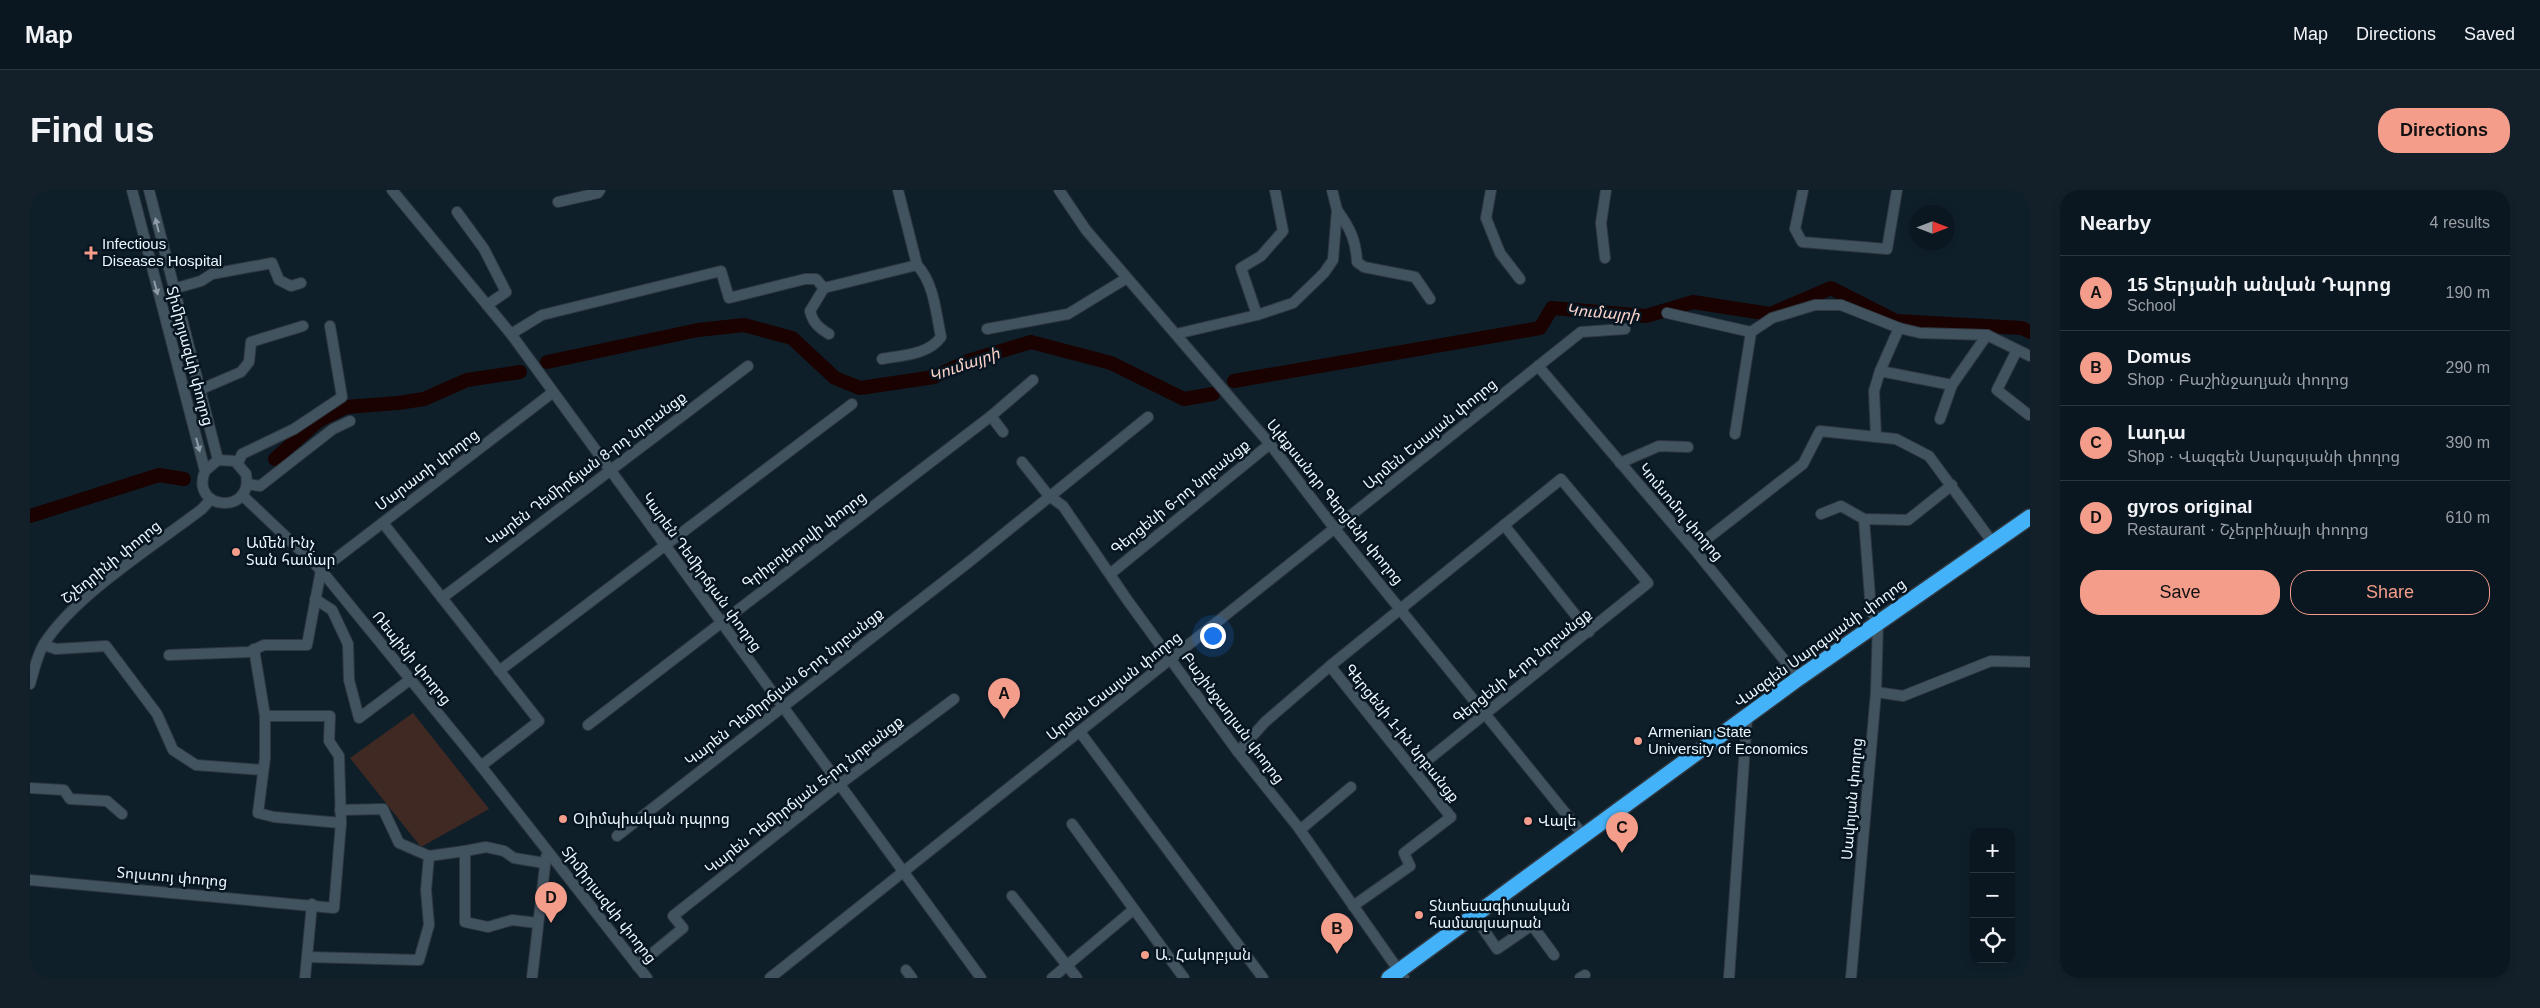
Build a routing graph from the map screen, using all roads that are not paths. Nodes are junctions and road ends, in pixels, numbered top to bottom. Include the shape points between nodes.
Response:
1 (132, 190) edge
2 (149, 190) edge
3 (392, 190) edge
4 (600, 190) edge
5 (898, 190) edge
6 (1059, 190) edge
7 (1275, 190) edge
8 (1332, 190) edge
9 (1490, 190) edge
10 (1606, 190) edge
11 (1803, 190) edge
12 (1897, 190) edge
13 (558, 202) dead end
14 (1337, 210) junction
15 (457, 212) dead end
16 (1605, 258) dead end
17 (165, 260) junction
18 (150, 264) junction
19 (917, 265) junction
20 (1127, 278) junction
21 (1520, 279) dead end
22 (301, 283) dead end
23 (824, 288) junction
24 (173, 289) junction
25 (1430, 299) dead end
26 (487, 305) junction
27 (1667, 313) dead end
28 (1257, 315) junction
29 (303, 326) dead end
30 (330, 326) dead end
31 (1626, 328) dead end
32 (1899, 328) junction
33 (987, 329) dead end
34 (1751, 332) junction
35 (511, 334) junction
36 (829, 334) dead end
37 (1176, 334) junction
38 (1987, 335) junction
39 (2017, 350) junction
40 (2030, 356) edge
41 (882, 359) dead end
42 (748, 366) dead end
43 (1538, 366) junction
44 (1880, 371) junction
45 (1033, 380) dead end
46 (1952, 384) junction
47 (199, 390) junction
48 (552, 393) junction
49 (852, 404) dead end
50 (2028, 415) dead end
51 (991, 416) junction
52 (1148, 417) dead end
53 (1940, 419) dead end
54 (350, 421) dead end
55 (1003, 432) dead end
56 (1734, 434) dead end
57 (1876, 437) junction
58 (1270, 444) junction
59 (1688, 447) dead end
60 (218, 460) junction
61 (1022, 462) dead end
62 (238, 463) junction
63 (1620, 463) junction
64 (609, 470) junction
65 (205, 471) junction
66 (247, 484) junction
67 (1952, 486) junction
68 (242, 495) junction
69 (1049, 496) junction
70 (211, 499) junction
71 (1821, 514) dead end
72 (2030, 517) edge
73 (1864, 519) junction
74 (382, 523) junction
75 (1504, 525) junction
76 (1335, 529) junction
77 (1993, 543) junction
78 (664, 546) junction
79 (1694, 549) junction
80 (321, 570) junction
81 (1110, 574) junction
82 (442, 598) junction
83 (315, 599) junction
84 (1401, 608) junction
85 (1878, 622) junction
86 (720, 623) junction
87 (1590, 632) junction
88 (44, 645) junction
89 (254, 649) junction
90 (169, 655) dead end
91 (1172, 660) junction
92 (2030, 662) edge
93 (1330, 666) junction
94 (499, 671) junction
95 (1799, 678) junction
96 (411, 679) junction
97 (30, 684) edge
98 (1876, 692) junction
99 (954, 699) dead end
100 (782, 707) junction
101 (1486, 715) junction
102 (265, 716) junction
103 (1747, 717) junction
104 (588, 725) dead end
105 (1080, 732) junction
106 (1238, 752) junction
107 (481, 766) junction
108 (263, 770) junction
109 (1414, 772) junction
110 (840, 784) junction
111 (1351, 787) dead end
112 (30, 788) edge
113 (340, 810) junction
114 (122, 814) dead end
115 (341, 823) junction
116 (1072, 824) dead end
117 (1300, 830) junction
118 (617, 836) dead end
119 (1584, 836) junction
120 (465, 851) junction
121 (548, 851) junction
122 (429, 856) junction
123 (544, 863) junction
124 (904, 870) junction
125 (30, 880) edge
126 (1012, 896) dead end
127 (312, 904) junction
128 (1353, 906) junction
129 (1133, 910) junction
130 (1475, 917) junction
131 (538, 923) junction
132 (1554, 954) dead end
133 (307, 957) junction
134 (637, 966) junction
135 (1067, 966) junction
136 (1397, 976) edge
137 (305, 978) edge
138 (532, 978) edge
139 (647, 978) edge
140 (770, 978) edge
141 (981, 978) edge
142 (1052, 978) edge
143 (1077, 978) edge
144 (1184, 978) edge
145 (1263, 978) edge
146 (1729, 978) edge
147 (1851, 978) edge

1 - 18 street, Տիմիրյազևի փողոց
17 -> 2 street, Տիմիրյազևի փողոց
3 - 26 street, Կարեն Դեմիրճյան փողոց
4 - 13 street
5 - 19 street
6 - 20 street, Ալեքսանդր Գերցենի փողոց via 1086,230
7 - 28 street via 1283,230 1262,256 1241,268
8 - 14 street
9 - 21 street via 1486,218 1500,253
10 - 16 street via 1601,223
11 - 12 street via 1795,229 1802,242 1887,249
14 - 25 street via 1351,228 1357,262 1364,267 1415,277
14 - 28 street via 1336,252 1324,273 1293,303
15 - 26 street via 484,249 506,292
17 - 18 street
17 - 24 street, Տիմիրյազևի փողոց
18 -> 65 street, Տիմիրյազևի փողոց
19 - 23 street
19 - 41 street via 924,272 932,292 940,336 928,350
20 - 33 street via 1068,314
20 - 37 street, Ալեքսանդր Գերցենի փողոց
22 - 24 street via 291,286 279,280 272,263 212,274 201,281
23 - 35 street via 816,279 805,279 729,298 720,271 542,315
23 - 36 street via 810,311 812,320
24 - 47 street, Տիմիրյազևի փողոց
26 - 35 street, Կարեն Դեմիրճյան փողոց
27 - 34 street
28 - 37 street
29 - 47 street via 251,342 249,362 241,372
30 - 62 street via 342,397 294,429 242,454
31 - 43 street, Արմեն Եսայան փողոց via 1581,332
32 - 34 street via 1841,305 1815,305 1772,318
32 - 38 street via 1920,333
32 - 44 street
34 - 56 street
35 - 48 street, Կարեն Դեմիրճյան փողոց
37 - 58 street, Ալեքսանդր Գերցենի փողոց
38 - 39 street
38 - 46 street
39 - 40 street
39 - 50 street via 1997,390
42 - 64 street, Կարեն Դեմիրճյան 8-րդ նրբանցք
43 - 63 street, Կոմսոմոլ փողոց
43 - 76 street, Արմեն Եսայան փողոց
44 - 46 street
44 - 57 street via 1874,391
45 - 51 street, Գրիբոյեդովի փողոց
46 - 53 street
47 - 60 street, Տիմիրյազևի փողոց
48 - 64 street, Կարեն Դեմիրճյան փողոց
48 - 74 street, Մարատի փողոց
49 - 78 street
51 - 55 street
51 - 86 street, Գրիբոյեդովի փողոց
52 - 69 street, Կարեն Դեմիրճյան 6-րդ նրբանցք
54 - 66 street via 333,428 260,486
57 - 67 street via 1896,439 1929,456
57 - 79 street via 1820,431 1803,464
58 - 76 street, Ալեքսանդր Գերցենի փողոց
58 - 81 street, Գերցենի 6-րդ նրբանցք
59 - 63 street via 1659,446
60 - 62 street
60 - 65 street
61 - 69 street, Բաշինջաղյան փողոց
62 - 66 street via 246,474
63 - 79 street, Կոմսոմոլ փողոց
64 - 78 street, Կարեն Դեմիրճյան փողոց
64 - 82 street, Կարեն Դեմիրճյան 8-րդ նրբանցք
65 - 70 street, Տիմիրյազևի փողոց via 203,486
66 - 68 street
67 - 73 street via 1908,520
67 - 77 street
68 - 70 street via 228,503
68 - 80 street, Ռեպինի փողոց
69 - 81 street, Բաշինջաղյան փողոց via 1063,506
69 - 100 street, Կարեն Դեմիրճյան 6-րդ նրբանցք
70 - 88 street, Շչեդրինի փողոց via 89,595
71 - 73 street via 1841,506
72 - 77 highway, Վազգեն Սարգսյանի փողոց
73 - 85 street via 1871,611
74 - 80 street, Մարատի փողոց
74 - 82 street
75 - 84 street
75 - 87 street
75 - 87 street, Գերցենի 4-րդ նրբանցք via 1561,479 1648,583
76 - 84 street, Ալեքսանդր Գերցենի փողոց
76 - 91 street, Արմեն Եսայան փողոց
77 - 85 highway, Վազգեն Սարգսյանի փողոց
78 - 86 street, Կարեն Դեմիրճյան փողոց
78 - 94 street
79 - 95 street, Կոմսոմոլ փողոց
80 - 83 street
80 - 96 street, Ռեպինի փողոց
81 - 91 street, Բաշինջաղյան փողոց
82 - 94 street
83 - 89 street via 306,645 264,645
83 - 96 street via 332,610 348,644 349,680 359,718
84 - 93 street
84 - 101 street, Ալեքսանդր Գերցենի փողոց
85 - 95 highway, Վազգեն Սարգսյանի փողոց
85 - 98 street, Սավոյան փողոց
86 - 100 street, Կարեն Դեմիրճյան փողոց
86 - 104 street, Գրիբոյեդովի փողոց
87 - 101 street, Գերցենի 4-րդ նրբանցք
88 - 97 street, Շչեդրինի փողոց
88 - 108 street via 56,649 106,646 158,714 173,750 196,765
89 - 90 street via 248,652
89 - 102 street
91 - 105 street, Արմեն Եսայան փողոց
91 - 106 street, Բաշինջաղյան փողոց
92 - 98 street via 1990,660 1903,696
93 - 106 street via 1265,722
93 - 109 street, Գերցենի 1-ին նրբանցք
94 - 107 street via 539,721
95 - 103 highway, Վազգեն Սարգսյանի փողոց
96 - 107 street, Ռեպինի փողոց
98 - 147 street, Սավոյան փողոց
99 - 110 street, Կարեն Դեմիրճյան 5-րդ նրբանցք
100 - 110 street, Կարեն Դեմիրճյան փողոց
100 - 118 street, Կարեն Դեմիրճյան 6-րդ նրբանցք
101 - 109 street, Գերցենի 4-րդ նրբանցք
101 - 119 street, Ալեքսանդր Գերցենի փողոց
102 - 108 street
102 - 113 street via 330,716 329,741 339,756
103 - 119 highway, Վազգեն Սարգսյանի փողոց
103 - 146 street
105 - 124 street, Արմեն Եսայան փողոց
105 - 145 street
106 - 117 street, Բաշինջաղյան փողոց
107 - 121 street, Ռեպինի փողոց
108 - 115 street via 258,813
109 - 128 street, Գերցենի 1-ին նրբանցք via 1451,817 1404,853 1410,866
110 - 124 street, Կարեն Դեմիրճյան փողոց
110 - 134 street, Կարեն Դեմիրճյան 5-րդ նրբանցք via 673,916 683,928
111 - 117 street
112 - 114 street via 64,790 70,799 107,801
113 - 115 street
113 - 122 street via 383,809 399,843
115 - 127 street, Տոլստոյ փողոց via 334,908
116 - 129 street
117 - 128 street, Բաշինջաղյան փողոց
119 - 130 highway, Վազգեն Սարգսյանի փողոց
120 - 122 street
120 - 123 street via 486,847 504,851 514,858
120 - 131 street via 465,922 488,927 512,920
121 - 123 street
121 - 134 street, Տիմիրյազևի փողոց
122 - 133 street via 426,890 429,925 419,960
123 - 131 street
124 - 140 street, Արմեն Եսայան փողոց
124 - 141 street, Կարեն Դեմիրճյան փողոց
125 - 127 street, Տոլստոյ փողոց
126 - 135 street
127 - 133 street
128 - 136 street, Բաշինջաղյան փողոց
129 - 135 street
129 - 144 street
130 - 132 street via 1497,948 1532,925
130 - 136 highway, Վազգեն Սարգսյանի փողոց
131 - 138 street
133 - 137 street
134 - 139 street, Տիմիրյազևի փողոց
135 - 142 street
135 - 143 street

